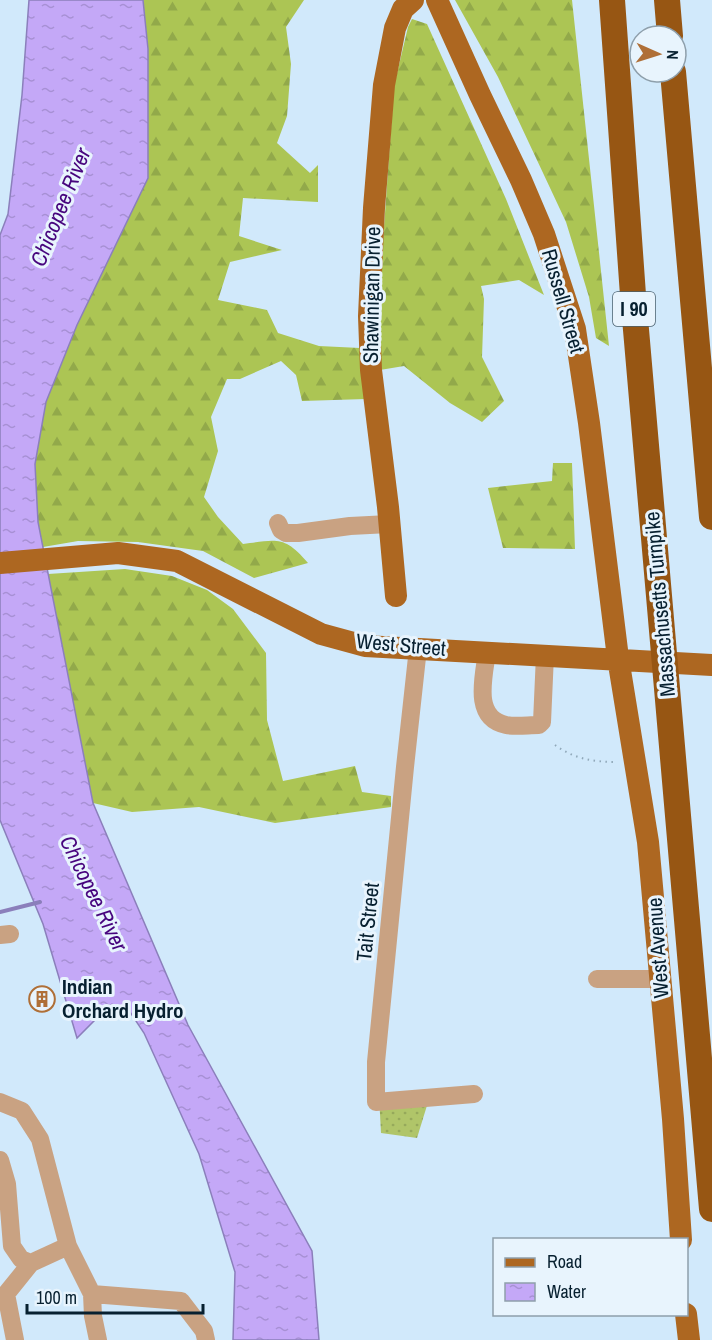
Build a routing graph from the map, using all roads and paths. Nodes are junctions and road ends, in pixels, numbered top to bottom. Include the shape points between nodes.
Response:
1 (437, 0) edge
2 (612, 0) edge
3 (667, 0) edge
4 (403, 3) edge
5 (669, 24) edge
6 (674, 84) edge
7 (712, 517) edge
8 (278, 523) dead end
9 (389, 524) junction
10 (0, 563) edge
11 (396, 596) dead end
12 (418, 648) junction
13 (487, 652) junction
14 (545, 655) junction
15 (618, 658) junction
16 (712, 665) edge
17 (555, 745) dead end
18 (635, 761) junction
19 (597, 979) dead end
20 (660, 979) junction
21 (474, 1094) dead end
22 (0, 1102) edge
23 (0, 1160) edge
24 (712, 1209) edge
25 (681, 1238) edge
26 (68, 1246) junction
27 (32, 1263) junction
28 (92, 1294) junction
29 (687, 1316) edge
30 (15, 1340) edge
31 (98, 1340) edge
32 (206, 1340) edge
33 (689, 1340) edge

1 - 15 main road, Russell Street via 548,244 575,329
2 - 24 highway, Massachusetts Turnpike / I 90 via 633,295
3 - 5 highway
4 - 9 main road, Shawinigan Drive via 384,85 369,316 371,370
6 - 7 highway
8 - 9 street via 286,533
9 - 11 main road, Shawinigan Drive
10 - 12 main road, West Street via 118,554 177,561 321,634 365,645
12 - 13 main road, West Street
12 - 21 street, Tait Street via 376,1062 376,1102
13 - 14 main road, West Street
13 - 14 street via 484,707 492,717 508,725 542,722
14 - 15 main road, West Street
15 - 16 main road, West Street
15 - 18 main road, West Avenue
17 - 18 path via 578,758
18 - 20 main road, West Avenue via 648,842
19 - 20 street
20 - 25 main road, West Avenue
22 - 26 street via 22,1111 40,1139
23 - 27 street via 7,1184 12,1246 21,1259
26 - 27 street
26 - 28 street
27 - 30 street via 6,1294
28 - 31 street
28 - 32 street via 181,1301 204,1331
29 - 33 main road

